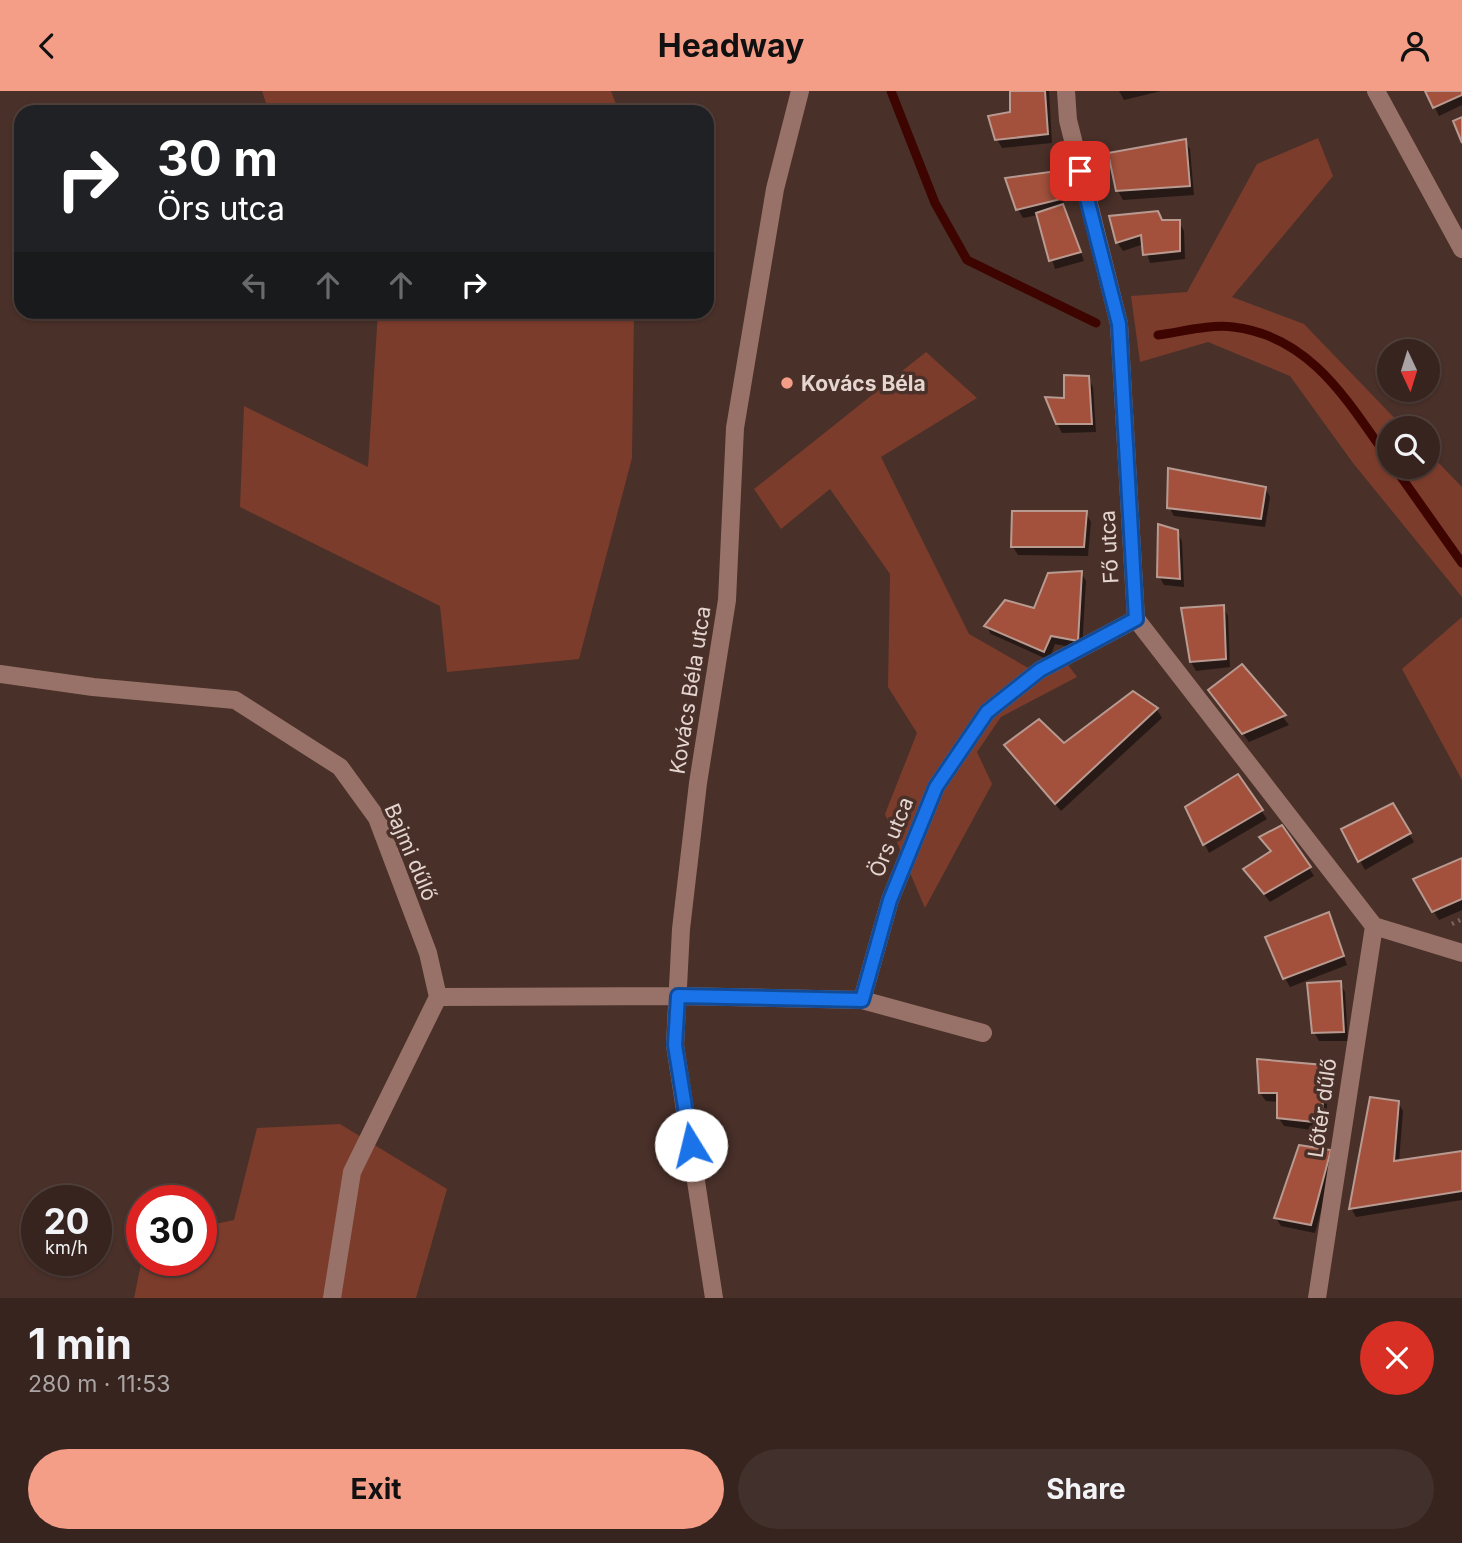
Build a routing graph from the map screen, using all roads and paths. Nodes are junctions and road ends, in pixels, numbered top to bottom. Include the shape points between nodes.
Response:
1 (800, 91) edge
2 (1066, 91) edge
3 (1376, 91) edge
4 (1462, 249) edge
5 (1136, 619) junction
6 (0, 674) edge
7 (1374, 926) junction
8 (1462, 953) edge
9 (678, 996) junction
10 (438, 997) junction
11 (862, 1000) junction
12 (983, 1033) dead end
13 (331, 1298) edge
14 (713, 1298) edge
15 (1317, 1298) edge

1 - 9 street, Kovács Béla utca via 775,189 736,428 727,600 698,783
2 - 5 street, Fő utca via 1068,120 1119,324
3 - 4 street
5 - 7 street
5 - 11 street, Örs utca via 1040,670 987,712 936,787 890,900
6 - 10 street, Bajmi dűlő via 235,700 340,767 377,818 428,953
7 - 8 street
7 - 15 street, Lőtér dűlő
9 - 10 street
9 - 11 street
9 - 14 street, Kovács Béla utca via 675,1045
10 - 13 street via 352,1172
11 - 12 street

